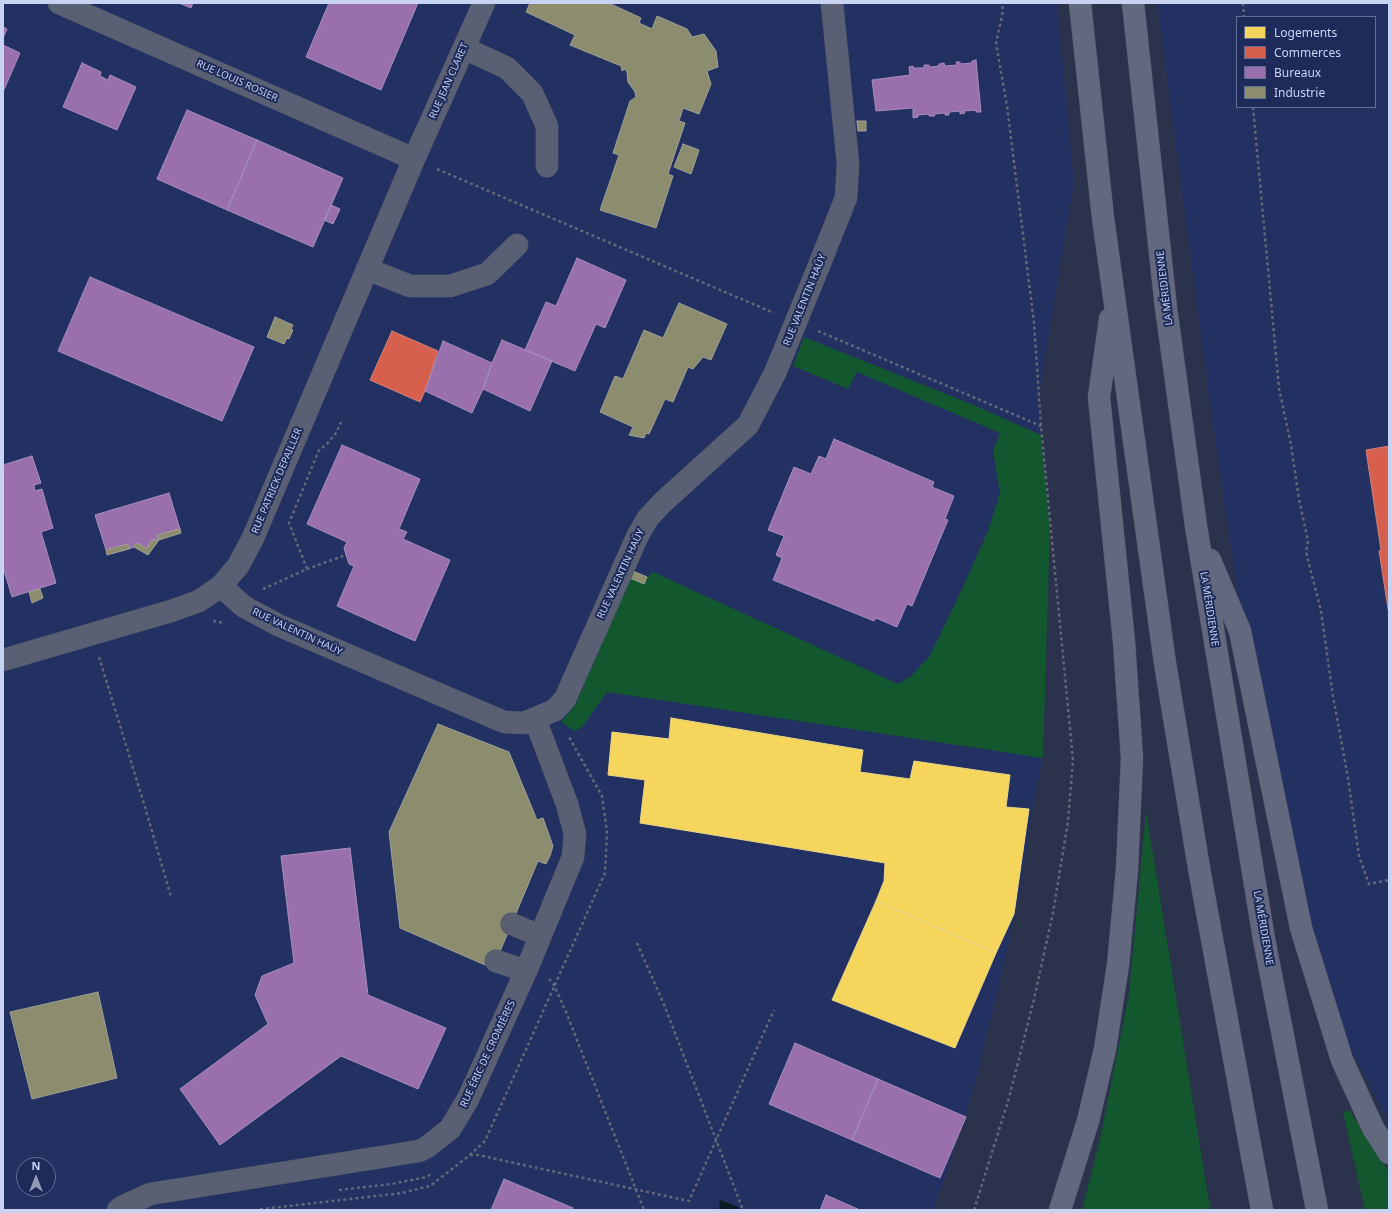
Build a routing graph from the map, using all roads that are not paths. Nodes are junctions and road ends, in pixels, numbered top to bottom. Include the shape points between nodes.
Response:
1 (59, 3) edge
2 (484, 3) edge
3 (832, 3) edge
4 (1080, 3) edge
5 (1133, 3) edge
6 (464, 48) junction
7 (414, 159) junction
8 (547, 166) dead end
9 (517, 245) dead end
10 (367, 269) junction
11 (1114, 295) junction
12 (1196, 526) junction
13 (221, 586) junction
14 (3, 660) edge
15 (535, 719) junction
16 (512, 924) dead end
17 (540, 936) junction
18 (496, 961) dead end
19 (526, 971) junction
20 (1389, 1153) edge
21 (118, 1210) edge
22 (1060, 1210) edge
23 (1262, 1210) edge
24 (1317, 1210) edge

1 - 7 street, RUE LOUIS ROSIER
2 - 6 street, RUE JEAN CLARET
3 - 15 street, RUE VALENTIN HAÜY via 848,164 846,198 814,280 775,373 748,425 648,518 638,535 565,699 555,710
4 - 11 highway via 1103,218
5 - 12 highway, LA MÉRIDIENNE via 1166,308
6 - 7 street, RUE JEAN CLARET
6 - 8 street via 507,68 532,93 547,126
7 - 10 street, RUE PATRICK DEPAILLER
9 - 10 street via 488,274 450,286 410,286
10 - 13 street, RUE PATRICK DEPAILLER via 252,538 238,566
11 - 22 highway via 1099,397 1124,642 1132,758 1127,869 1118,965 1104,1049 1088,1121
11 - 23 highway via 1165,663
12 - 20 highway via 1240,631 1301,928 1342,1060 1373,1128
12 - 24 highway, LA MÉRIDIENNE via 1264,940
13 - 14 street, RUE PATRICK DEPAILLER via 199,601 171,612
13 - 15 street, RUE VALENTIN HAÜY via 243,606 278,625 420,687 504,722 524,723
15 - 17 street, RUE ÉRIC DE CROMIÈRES via 576,834 573,857
16 - 17 street
17 - 19 street, RUE ÉRIC DE CROMIÈRES
18 - 19 street
19 - 21 street, RUE ÉRIC DE CROMIÈRES via 468,1099 450,1129 427,1147 419,1151 150,1194

